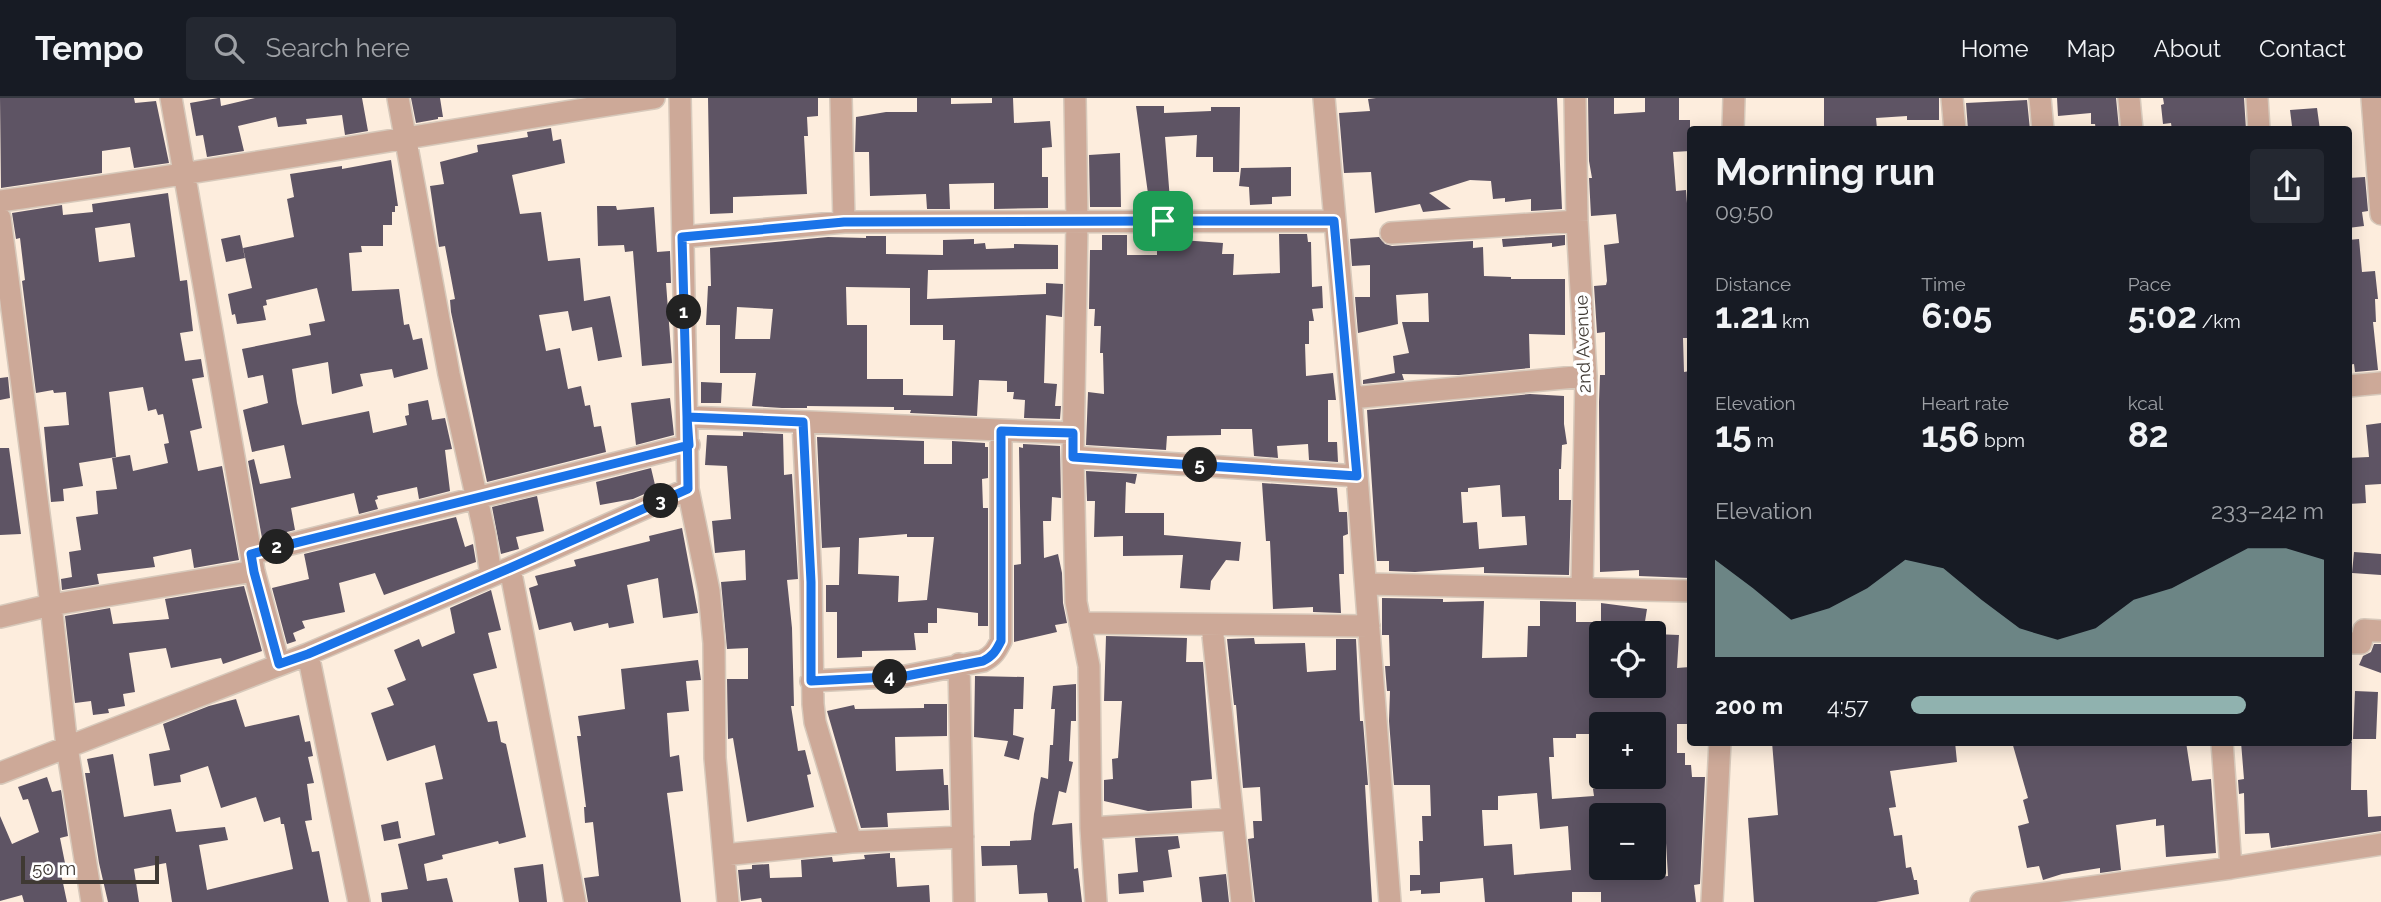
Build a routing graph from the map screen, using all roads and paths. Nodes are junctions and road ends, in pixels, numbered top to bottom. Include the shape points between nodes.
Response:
1 (171, 98) edge
2 (398, 98) edge
3 (654, 98) edge
4 (680, 98) edge
5 (841, 98) edge
6 (1075, 98) edge
7 (1324, 98) edge
8 (1575, 98) edge
9 (1734, 98) edge
10 (1952, 98) edge
11 (2040, 98) edge
12 (2129, 98) edge
13 (2257, 98) edge
14 (2372, 98) edge
15 (520, 108) edge
16 (1733, 126) edge
17 (1955, 126) edge
18 (2043, 126) edge
19 (2132, 126) edge
20 (2259, 126) edge
21 (405, 137) junction
22 (185, 175) junction
23 (0, 201) edge
24 (2381, 214) edge
25 (0, 218) edge
26 (1077, 220) junction
27 (1334, 221) junction
28 (1577, 221) junction
29 (844, 222) junction
30 (1391, 233) dead end
31 (682, 237) junction
32 (9, 367) edge
33 (1586, 376) junction
34 (2381, 383) edge
35 (2352, 386) edge
36 (1351, 398) junction
37 (687, 417) junction
38 (803, 422) junction
39 (1001, 431) junction
40 (1073, 433) junction
41 (689, 445) junction
42 (1073, 457) junction
43 (1357, 476) junction
44 (688, 489) junction
45 (476, 496) junction
46 (253, 563) junction
47 (500, 572) junction
48 (1366, 584) junction
49 (1581, 589) junction
50 (1687, 591) edge
51 (51, 605) junction
52 (0, 617) edge
53 (1080, 624) junction
54 (1212, 626) junction
55 (1369, 626) junction
56 (2381, 631) edge
57 (2352, 643) edge
58 (308, 654) junction
59 (279, 664) junction
60 (959, 664) junction
61 (811, 681) junction
62 (1720, 746) edge
63 (2221, 746) edge
64 (67, 747) junction
65 (0, 774) edge
66 (1233, 818) junction
67 (1091, 828) junction
68 (963, 837) junction
69 (851, 842) junction
70 (2381, 844) edge
71 (724, 855) junction
72 (2231, 868) junction
73 (92, 902) edge
74 (359, 902) edge
75 (575, 902) edge
76 (728, 902) edge
77 (964, 902) edge
78 (1096, 902) edge
79 (1242, 902) edge
80 (1391, 902) edge
81 (1712, 902) edge
82 (1981, 902) edge

1 - 22 street
2 - 21 street
3 - 15 street
4 - 31 street
5 - 29 street
6 - 26 street
7 - 27 street
8 - 28 street, 2nd Avenue
9 - 16 street
10 - 17 street
11 - 18 street
12 - 19 street
13 - 20 street
14 - 24 street
15 - 21 street
21 - 22 street
21 - 45 street
22 - 23 street
22 - 46 street
25 - 32 street
26 - 27 street
26 - 29 street
26 - 40 street
27 - 36 street
28 - 30 street
28 - 33 street, 2nd Avenue
29 - 31 street
31 - 37 street
32 - 51 street
33 - 36 street
33 - 49 street, 2nd Avenue
34 - 35 street
36 - 43 street
37 - 38 street
37 - 41 street
38 - 39 street
38 - 61 street
39 - 40 street
39 - 60 street via 1001,641 991,657
40 - 42 street
41 - 44 street
41 - 45 street
42 - 43 street
42 - 53 street
43 - 48 street
44 - 47 street
44 - 71 street via 709,591
45 - 46 street
45 - 47 street
46 - 51 street
46 - 59 street
47 - 58 street
47 - 75 street
48 - 49 street
48 - 55 street
49 - 50 street
51 - 52 street
51 - 64 street
53 - 54 street
53 - 67 street via 1089,666
54 - 55 street
54 - 66 street
55 - 80 street
56 - 57 street via 2364,630 2361,643
58 - 59 street
58 - 74 street
59 - 64 street
60 - 61 street via 906,676
60 - 68 street
61 - 69 street via 815,722
62 - 81 street
63 - 72 street
64 - 65 street
64 - 73 street
66 - 67 street
66 - 79 street
67 - 78 street
68 - 69 street
68 - 77 street
69 - 71 street
70 - 72 street
71 - 76 street
72 - 82 street

